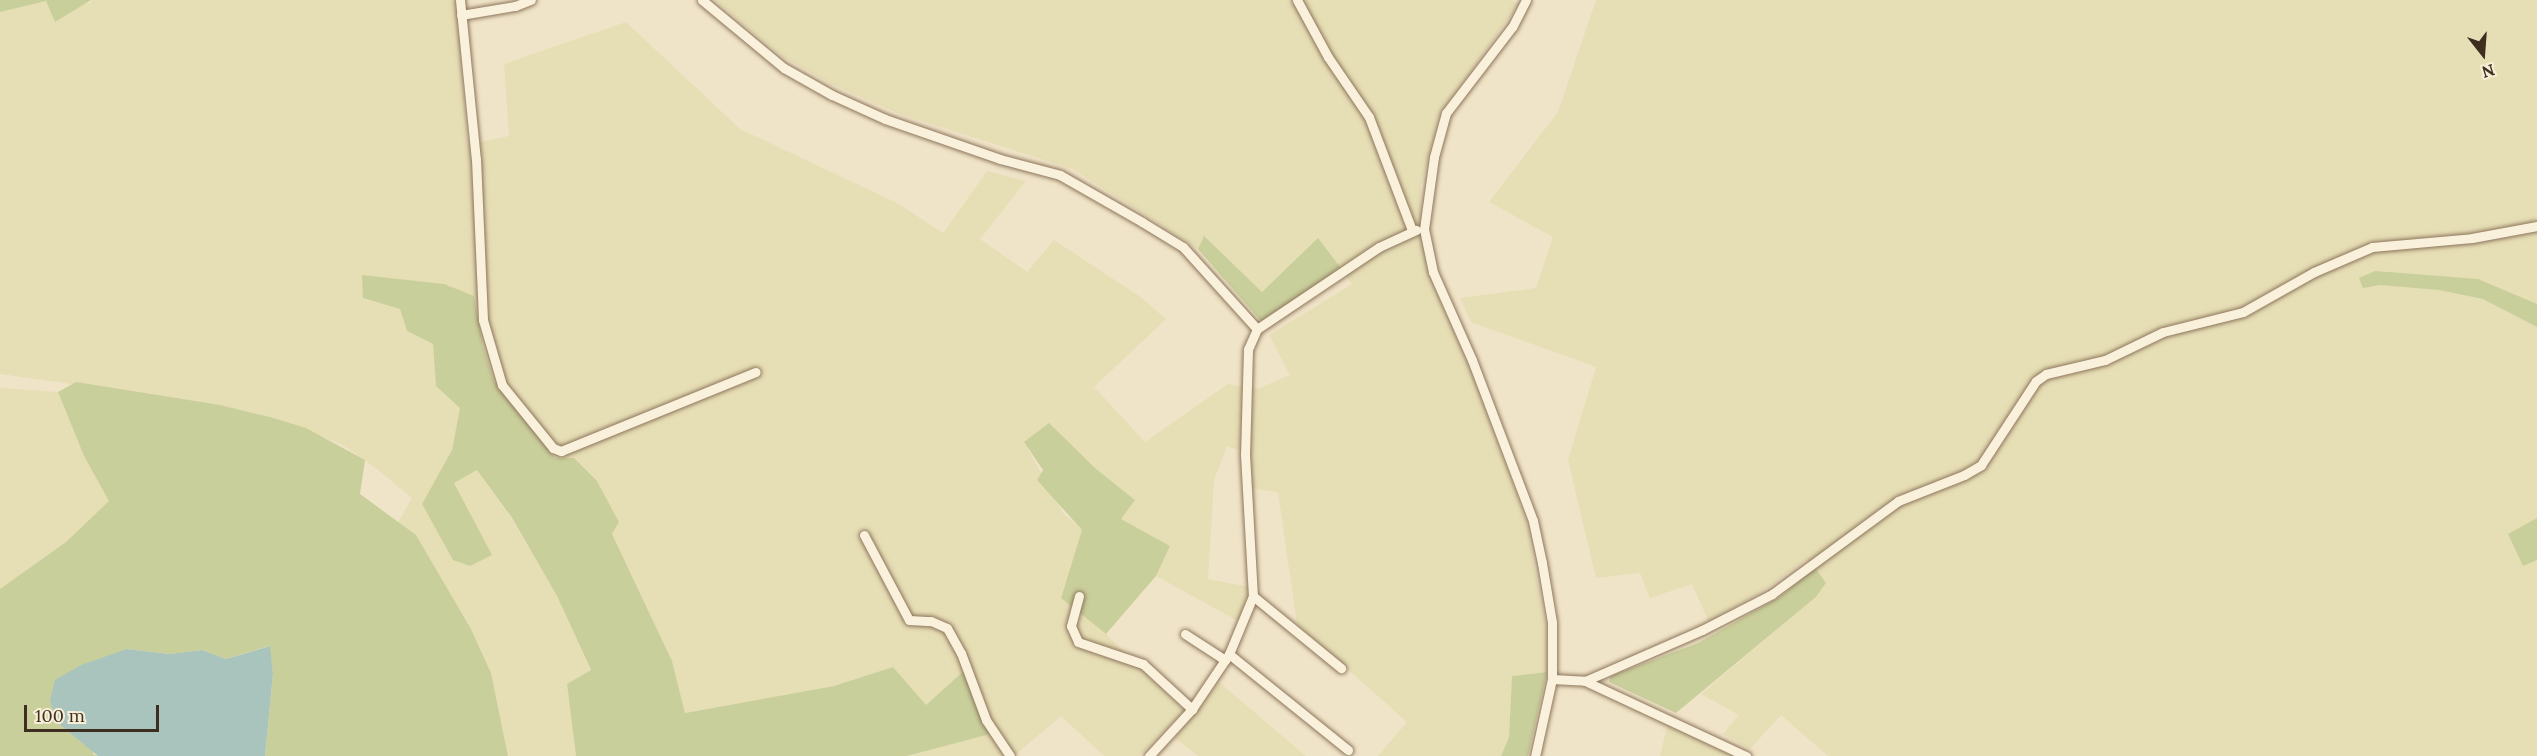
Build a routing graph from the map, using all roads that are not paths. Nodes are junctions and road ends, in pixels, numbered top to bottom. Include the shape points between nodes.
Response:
1 (460, 0) edge
2 (531, 0) edge
3 (702, 0) edge
4 (1297, 0) edge
5 (1526, 0) edge
6 (461, 15) junction
7 (2537, 226) edge
8 (1424, 229) junction
9 (1412, 230) junction
10 (1257, 329) junction
11 (756, 372) dead end
12 (864, 535) dead end
13 (1079, 596) dead end
14 (1253, 596) junction
15 (1185, 634) dead end
16 (1227, 657) junction
17 (1341, 668) dead end
18 (1552, 679) junction
19 (1585, 681) junction
20 (1192, 709) junction
21 (1348, 750) dead end
22 (1011, 756) edge
23 (1149, 756) edge
24 (1535, 756) edge
25 (1746, 756) edge

1 - 6 street
2 - 6 street
3 - 10 street via 784,68 832,95 1000,159 1060,175 1142,222 1183,247
4 - 9 street via 1328,57 1370,117
5 - 8 street via 1512,27 1446,113 1434,157
6 - 11 street via 476,159 483,320 502,385 553,448 569,449
7 - 19 street via 2472,238 2372,247 2314,272 2243,312 2163,332 2105,360 2046,374 2036,381 1981,465 1898,501 1772,594 1702,630
8 - 9 street
8 - 18 street via 1433,272 1472,360 1533,521 1552,622
9 - 10 street via 1379,247
10 - 14 street via 1248,349 1245,454
12 - 22 street via 909,620 931,621 947,628 961,653 980,708
13 - 20 street via 1071,626 1078,642 1143,664
14 - 16 street
14 - 17 street
15 - 16 street
16 - 20 street
16 - 21 street
18 - 19 street
18 - 24 street
19 - 25 street
20 - 23 street

